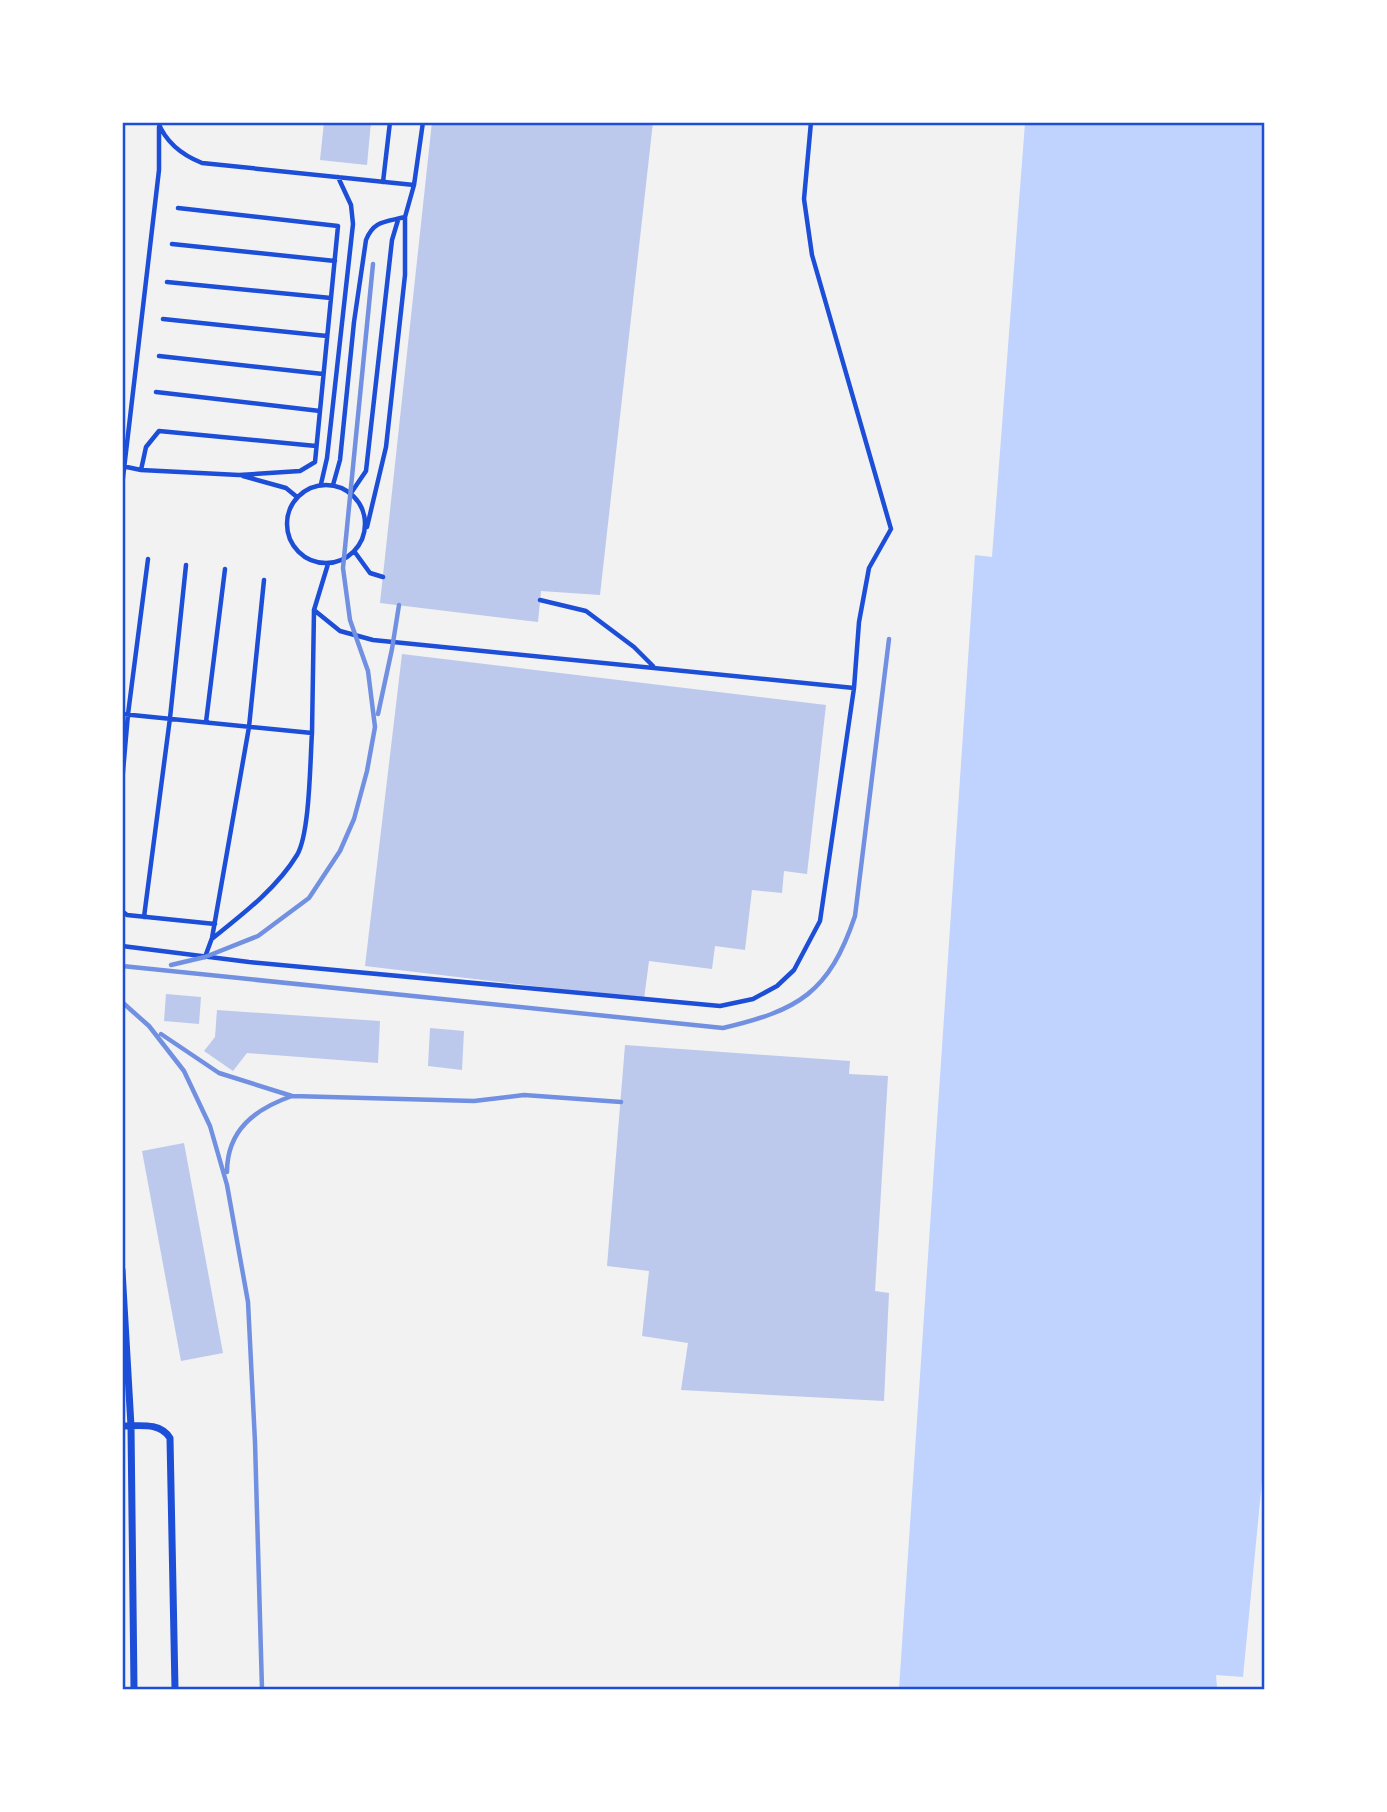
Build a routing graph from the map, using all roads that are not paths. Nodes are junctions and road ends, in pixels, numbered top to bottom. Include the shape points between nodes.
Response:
1 (390, 122) edge
2 (423, 122) edge
3 (811, 122) edge
4 (159, 125) edge
5 (338, 177) junction
6 (383, 182) junction
7 (414, 185) junction
8 (178, 208) dead end
9 (405, 217) junction
10 (398, 219) junction
11 (172, 244) dead end
12 (334, 261) junction
13 (167, 282) dead end
14 (331, 298) junction
15 (163, 319) dead end
16 (327, 336) junction
17 (159, 356) dead end
18 (323, 374) junction
19 (156, 392) dead end
20 (320, 411) junction
21 (316, 446) junction
22 (124, 466) edge
23 (141, 470) junction
24 (239, 475) junction
25 (321, 484) junction
26 (333, 485) junction
27 (122, 486) edge
28 (351, 493) junction
29 (297, 497) junction
30 (366, 527) junction
31 (354, 551) junction
32 (148, 559) dead end
33 (328, 564) junction
34 (186, 565) dead end
35 (225, 569) dead end
36 (383, 577) dead end
37 (264, 580) dead end
38 (540, 600) dead end
39 (314, 610) junction
40 (654, 667) junction
41 (854, 688) junction
42 (125, 714) edge
43 (170, 718) junction
44 (206, 722) junction
45 (249, 727) junction
46 (312, 733) junction
47 (122, 783) edge
48 (122, 911) edge
49 (144, 917) junction
50 (215, 925) junction
51 (212, 938) junction
52 (122, 946) edge
53 (205, 957) junction
54 (122, 1270) edge
55 (127, 1426) edge
56 (134, 1689) edge
57 (175, 1689) edge

1 - 6 lane
2 - 7 lane
3 - 41 lane via 804,199 812,255 891,529 869,568
4 - 5 lane via 175,148 202,163
4 - 22 lane via 159,170
5 - 6 lane
5 - 25 lane via 351,205 353,224
6 - 7 lane
7 - 9 lane
8 - 12 lane via 338,226
9 - 10 lane
9 - 30 lane via 405,275 386,447
10 - 26 lane via 370,229 366,240 340,460
10 - 28 lane via 366,471
11 - 12 lane
12 - 14 lane
13 - 14 lane
14 - 16 lane
15 - 16 lane
16 - 18 lane
17 - 18 lane
18 - 20 lane
19 - 20 lane
20 - 21 lane
21 - 23 lane via 159,431 146,447
21 - 24 lane via 315,462 300,471
22 - 23 lane
22 - 27 lane
23 - 24 lane
24 - 29 lane via 286,488
25 - 26 lane
25 - 29 lane
26 - 28 lane
28 - 30 lane via 362,507
29 - 33 lane via 287,518 288,534 296,550 310,561
30 - 31 lane
31 - 33 lane
31 - 36 lane via 370,573
32 - 42 lane
33 - 39 lane
34 - 43 lane
35 - 44 lane
37 - 45 lane
38 - 40 lane via 586,611
39 - 40 lane via 340,631 373,640
39 - 46 lane
40 - 41 lane
41 - 53 lane via 820,922 794,970 753,999 720,1006 692,1004
42 - 43 lane
42 - 47 lane
43 - 44 lane
43 - 49 lane
44 - 45 lane
45 - 46 lane
45 - 50 lane
46 - 51 lane via 307,814 299,853 247,911
48 - 49 lane
49 - 50 lane
50 - 51 lane
51 - 53 lane
52 - 53 lane
54 - 55 street
55 - 56 street
55 - 57 street via 159,1427 170,1438

